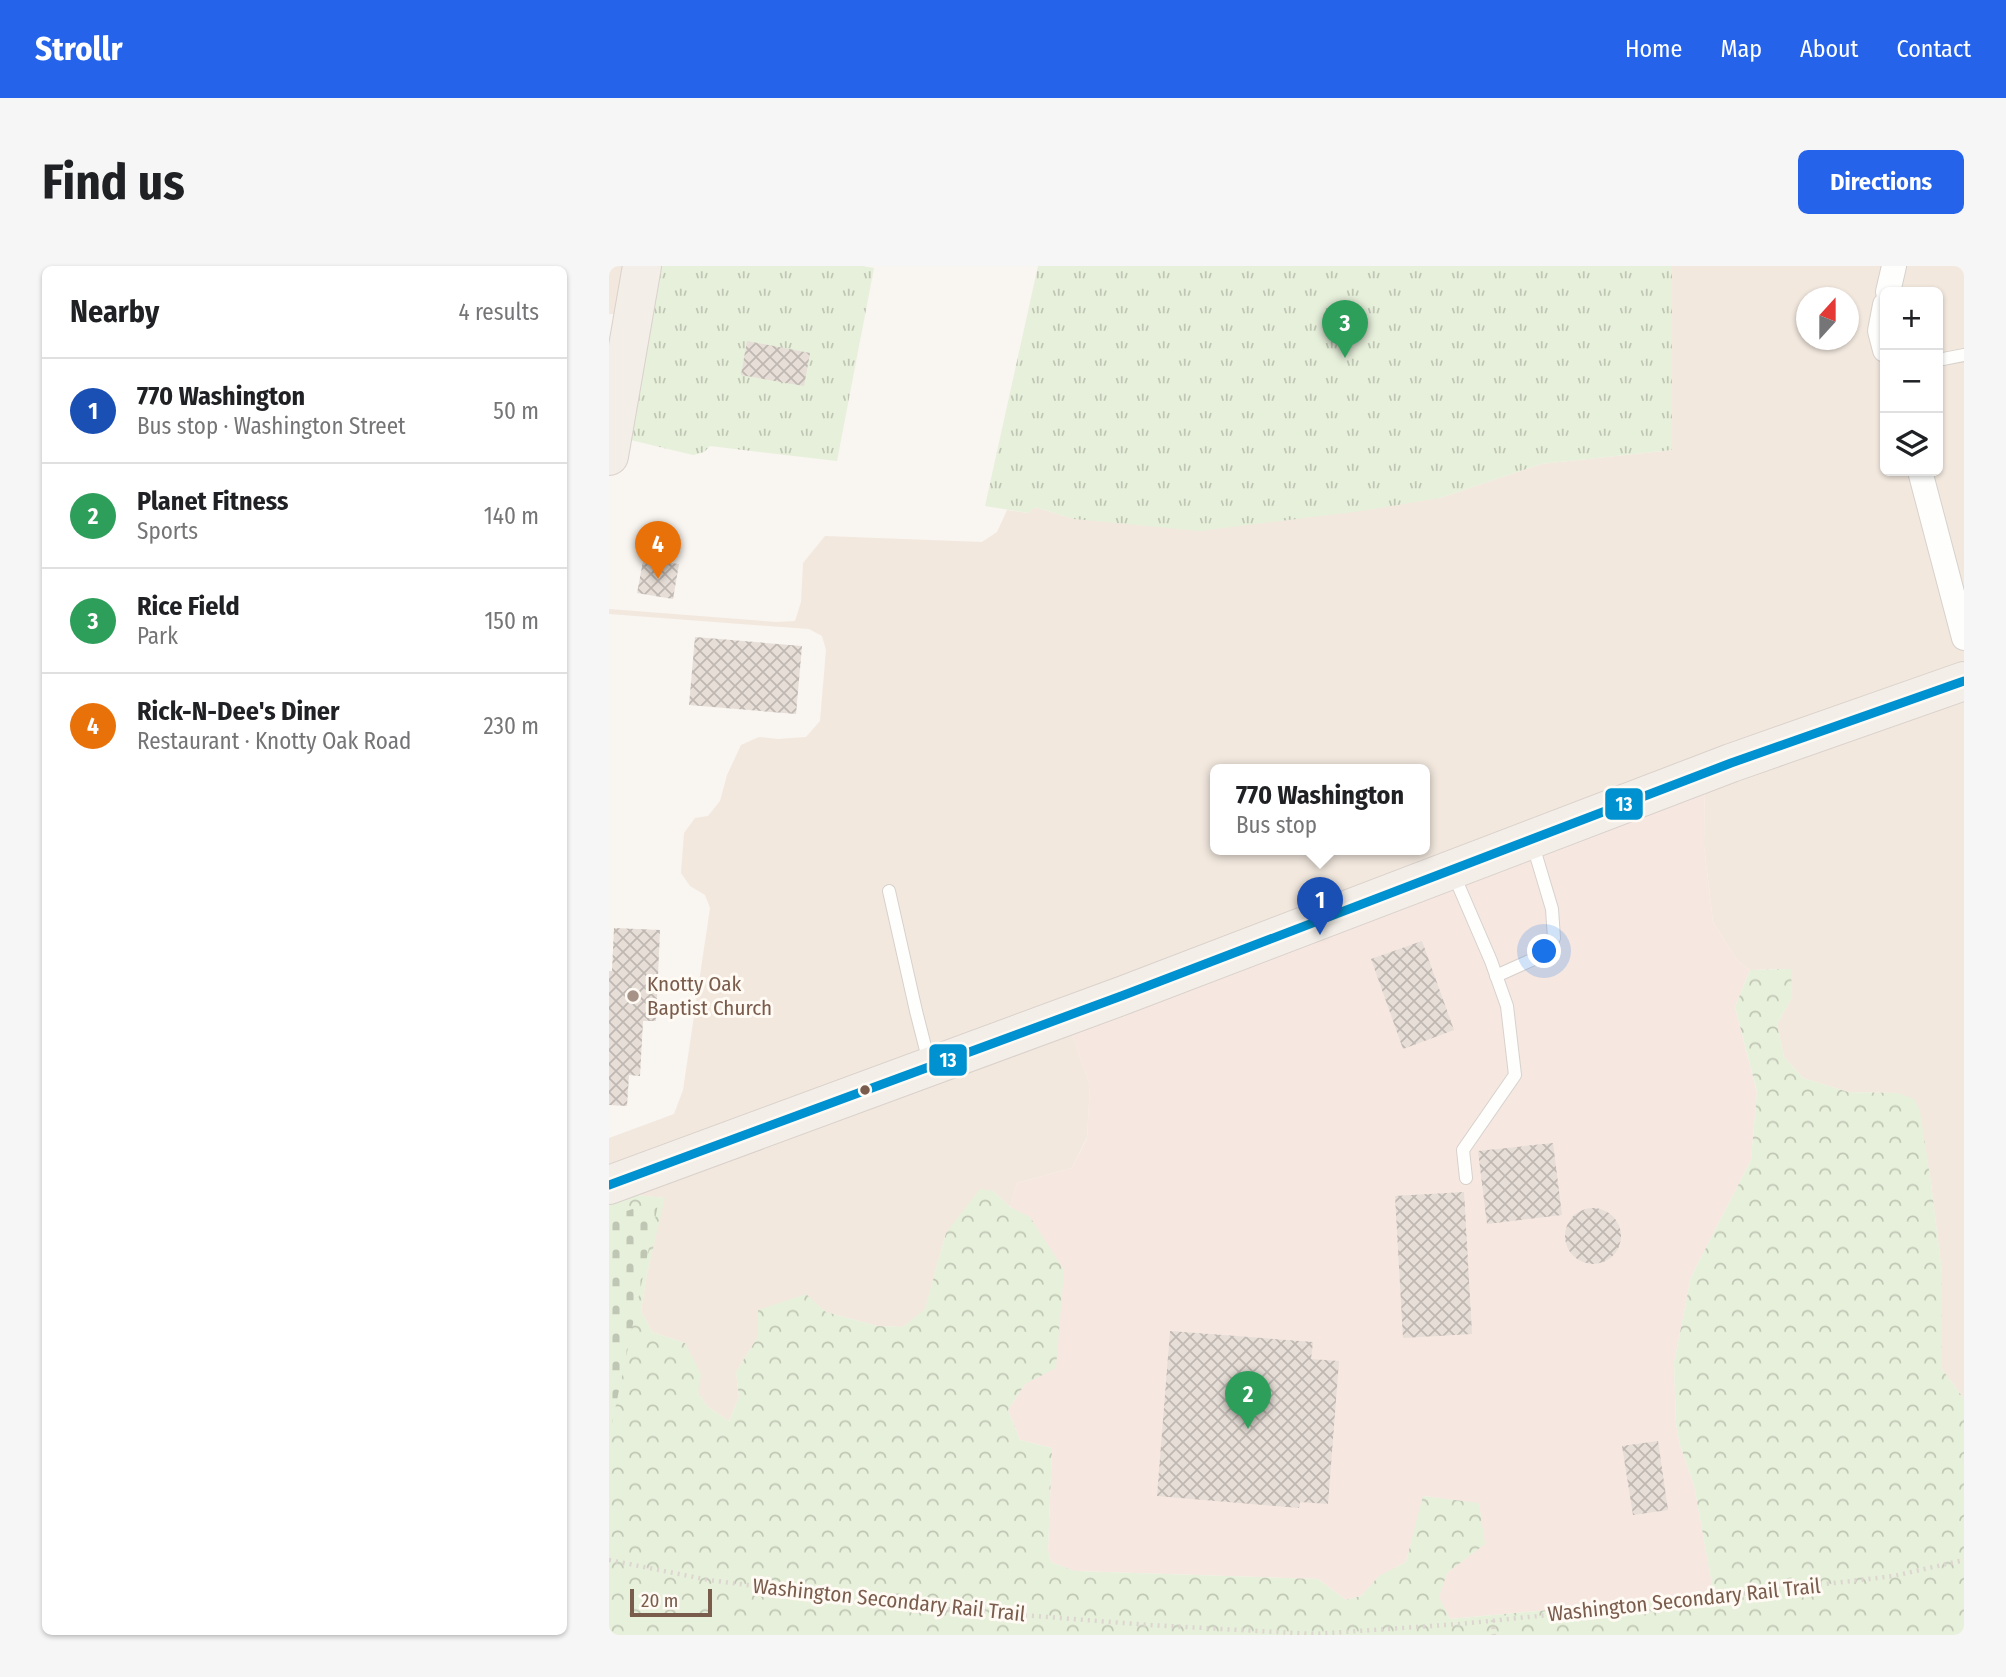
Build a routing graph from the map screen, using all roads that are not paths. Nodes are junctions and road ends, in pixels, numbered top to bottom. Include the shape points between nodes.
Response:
1 (642, 266) edge
2 (1894, 266) edge
3 (1889, 287) edge
4 (1964, 355) edge
5 (1943, 359) edge
6 (609, 456) edge
7 (1921, 476) edge
8 (1964, 638) edge
9 (1964, 681) edge
10 (1531, 838) junction
11 (1451, 869) junction
12 (889, 891) dead end
13 (1496, 976) junction
14 (930, 1066) junction
15 (1466, 1178) dead end
16 (609, 1185) edge

1 - 6 main road
2 - 3 street
4 - 5 lane
7 - 8 street
9 - 10 main road
10 - 11 main road
10 - 13 lane via 1552,909 1554,938 1545,954
11 - 13 lane
11 - 14 main road
12 - 14 lane
13 - 15 lane via 1507,1006 1515,1074 1463,1150
14 - 16 main road

